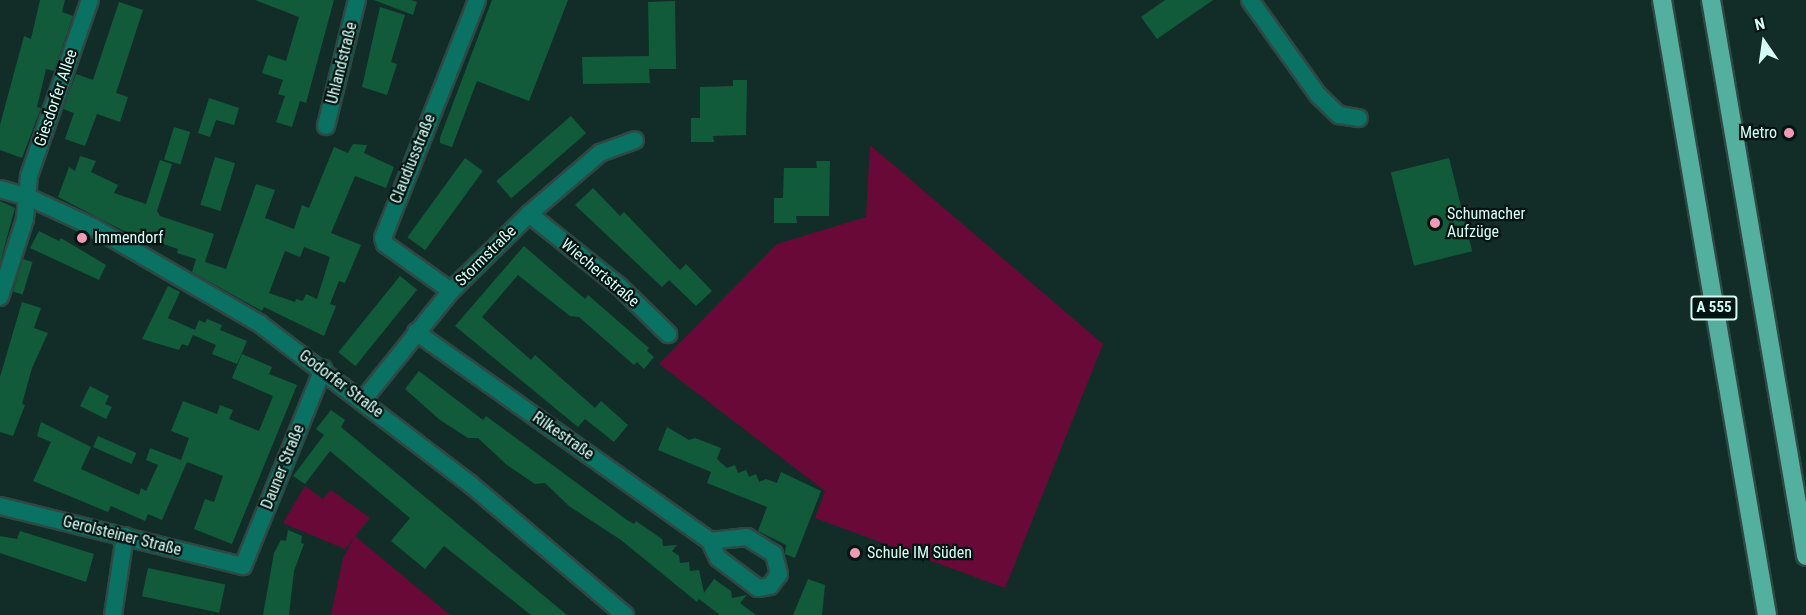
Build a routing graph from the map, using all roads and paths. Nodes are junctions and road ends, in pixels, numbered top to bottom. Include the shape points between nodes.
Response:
1 (90, 0) edge
2 (357, 0) edge
3 (477, 0) edge
4 (1250, 0) edge
5 (1662, 0) edge
6 (1711, 0) edge
7 (1359, 118) dead end
8 (326, 126) dead end
9 (634, 141) dead end
10 (0, 189) edge
11 (28, 197) junction
12 (529, 214) junction
13 (451, 291) junction
14 (0, 297) edge
15 (416, 332) junction
16 (668, 334) dead end
17 (322, 369) junction
18 (363, 400) junction
19 (0, 506) edge
20 (125, 536) junction
21 (711, 541) dead end
22 (1806, 556) edge
23 (243, 566) joint
24 (113, 615) edge
25 (625, 615) edge
26 (1767, 615) edge

1 - 11 street, Giesdorfer Allee via 29,176
2 - 8 street, Uhlandstraße
3 - 13 street, Claudiusstraße via 383,238 385,244
4 - 7 street via 1318,95 1339,115
5 - 26 highway, A 555
6 - 22 highway, A 555
9 - 12 street, Stormstraße via 600,153
10 - 11 street, Godorfer Straße
11 - 14 street, Giesdorfer Allee via 25,219
11 - 17 street, Godorfer Straße via 93,227 237,309
12 - 13 street, Stormstraße
12 - 16 street, Wiechertstraße via 620,286
13 - 15 street, Stormstraße
15 - 18 street, Stormstraße
15 - 21 street, Rilkestraße
17 - 18 street, Godorfer Straße
17 - 23 street, Dauner Straße
18 - 25 street, Godorfer Straße via 506,513
19 - 20 street, Gerolsteiner Straße
20 - 23 street, Gerolsteiner Straße
20 - 24 street

